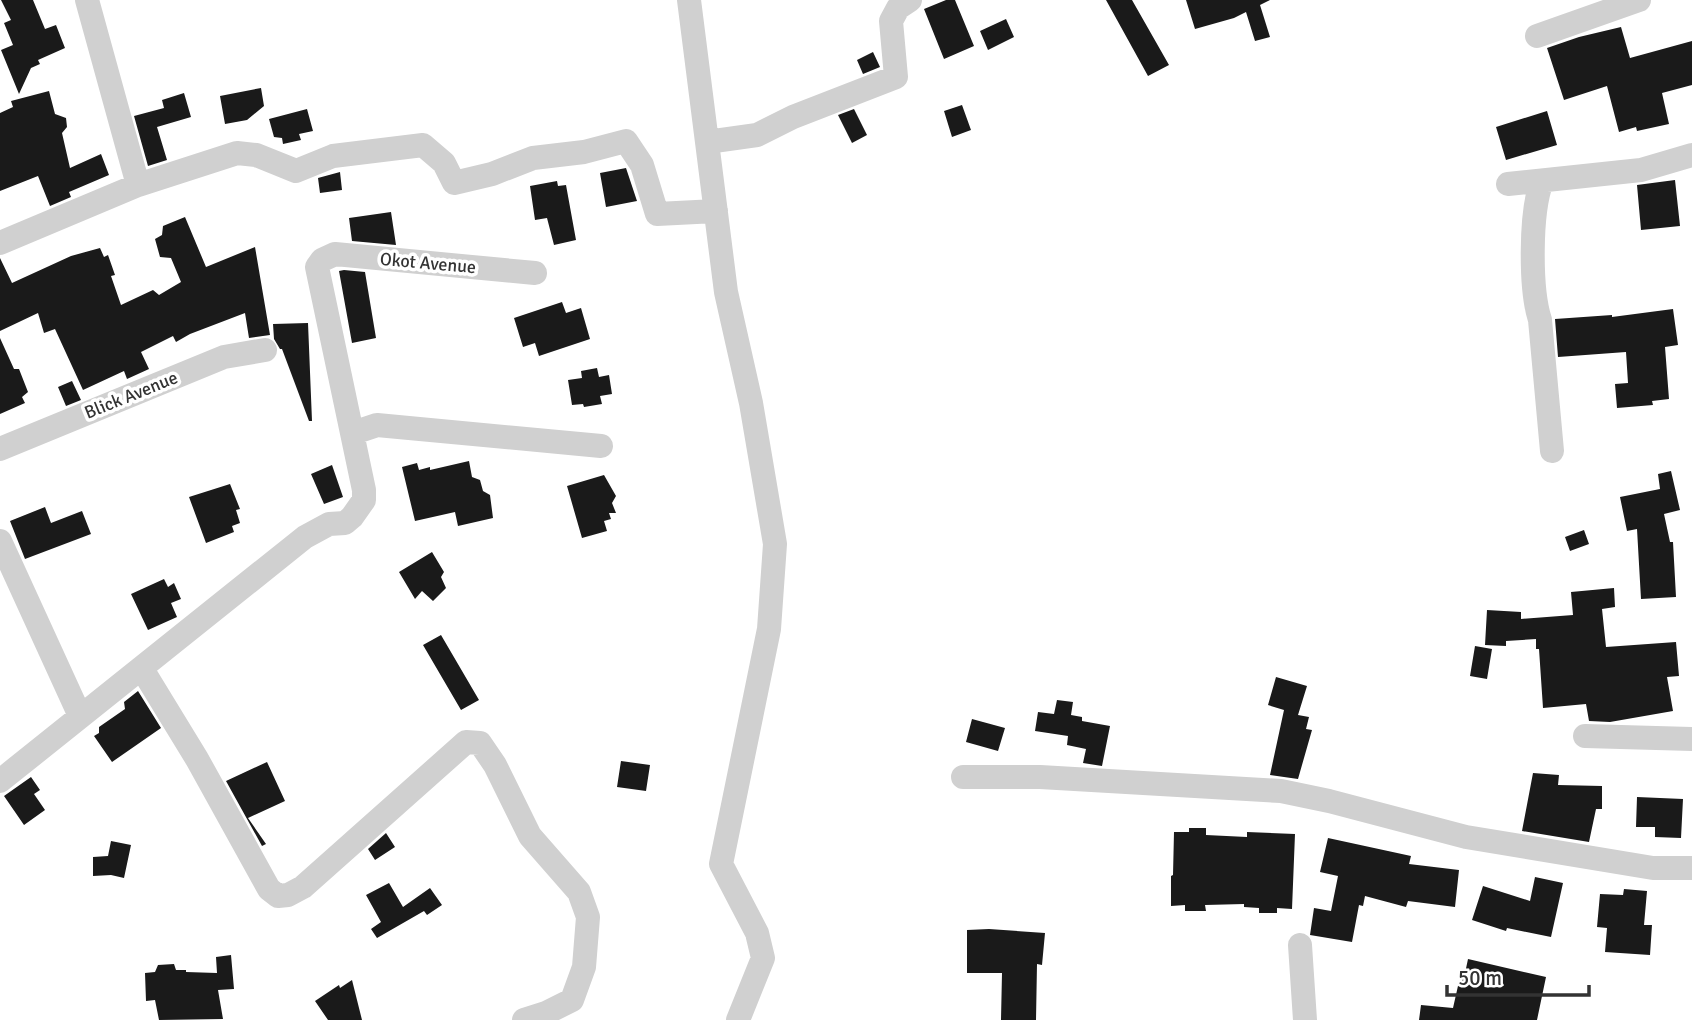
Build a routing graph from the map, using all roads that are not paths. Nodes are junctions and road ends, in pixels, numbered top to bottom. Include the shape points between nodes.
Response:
1 (87, 0) edge
2 (689, 0) edge
3 (910, 0) edge
4 (1639, 0) edge
5 (1537, 36) dead end
6 (707, 142) junction
7 (1692, 155) edge
8 (1542, 181) junction
9 (1508, 184) dead end
10 (138, 185) junction
11 (716, 211) junction
12 (0, 243) edge
13 (535, 273) dead end
14 (265, 350) dead end
15 (353, 433) junction
16 (601, 446) dead end
17 (0, 449) edge
18 (1552, 451) dead end
19 (0, 541) edge
20 (142, 668) junction
21 (80, 716) junction
22 (1585, 736) dead end
23 (1692, 739) edge
24 (963, 777) dead end
25 (0, 781) edge
26 (1692, 868) edge
27 (1300, 945) dead end
28 (524, 1020) edge
29 (738, 1020) edge
30 (1305, 1020) edge

1 - 10 street
2 - 6 street
3 - 6 street via 898,8 891,21 896,77 757,135
4 - 5 street
6 - 11 street
7 - 8 street via 1642,170
8 - 9 street
8 - 18 street via 1535,204 1534,301 1540,320
10 - 11 street via 237,153 256,155 296,171 333,156 423,145 443,163 454,183 533,159 626,141 642,165 657,214
10 - 12 street
11 - 29 street via 726,292 751,402 775,544 769,629 720,864 753,923 763,958
13 - 15 street, Okot Avenue via 335,254 322,260 317,267
14 - 17 street, Blick Avenue via 224,357
15 - 16 street via 377,425
15 - 20 street via 364,490 360,509 345,523 329,524 305,537
19 - 21 street
20 - 21 street
20 - 28 street via 269,889 278,896 303,887 466,742 480,743 530,836 579,892 588,917 584,967 572,1000
21 - 25 street
22 - 23 street
24 - 26 street via 1040,777 1281,792 1329,800 1466,837 1653,868
27 - 30 street

